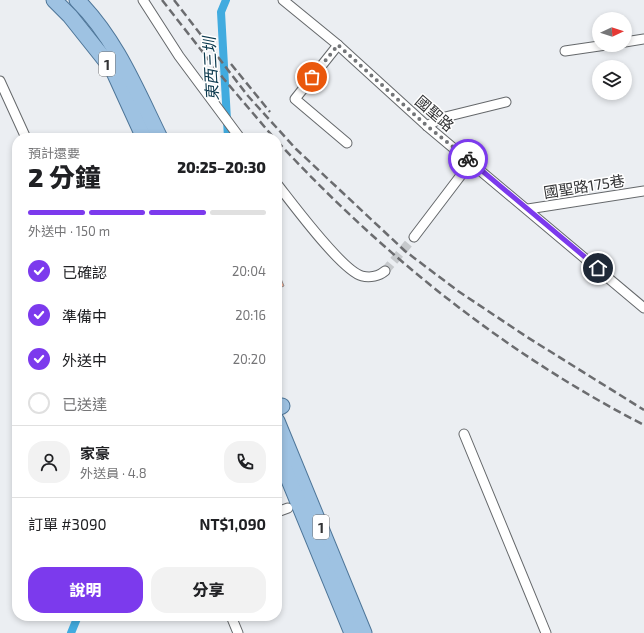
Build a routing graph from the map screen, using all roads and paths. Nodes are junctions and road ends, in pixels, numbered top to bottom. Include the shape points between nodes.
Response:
1 (54, 0) edge
2 (77, 0) edge
3 (143, 0) edge
4 (283, 0) edge
5 (644, 39) edge
6 (632, 41) edge
7 (338, 45) junction
8 (592, 47) edge
9 (566, 51) dead end
10 (0, 81) edge
11 (506, 102) dead end
12 (427, 126) junction
13 (24, 133) edge
14 (142, 133) edge
15 (158, 133) edge
16 (236, 133) edge
17 (347, 143) dead end
18 (471, 162) junction
19 (282, 190) edge
20 (644, 191) edge
21 (528, 210) junction
22 (414, 237) tunnel mouth
23 (386, 271) tunnel mouth
24 (644, 308) edge
25 (282, 433) edge
26 (464, 434) dead end
27 (282, 463) edge
28 (288, 508) dead end
29 (282, 510) edge
30 (233, 621) edge
31 (238, 633) edge
32 (352, 633) edge
33 (364, 633) edge
34 (546, 633) edge

1 - 14 main road, 1 via 113,70
2 - 15 main road, 1 via 102,28 121,58
3 - 16 street via 179,56
4 - 7 street, 國聖路
5 - 6 street
7 - 12 street, 國聖路
7 - 17 street via 295,99
8 - 9 street
10 - 13 street
11 - 12 street via 441,118
12 - 18 street, 國聖路
18 - 21 street, 國聖路
18 - 22 street
19 - 23 street via 342,263 361,276 370,277
20 - 21 street, 國聖路175巷
21 - 24 street, 國聖路
25 - 33 main road, 1
26 - 34 street
27 - 32 main road, 1
28 - 29 street
30 - 31 street

